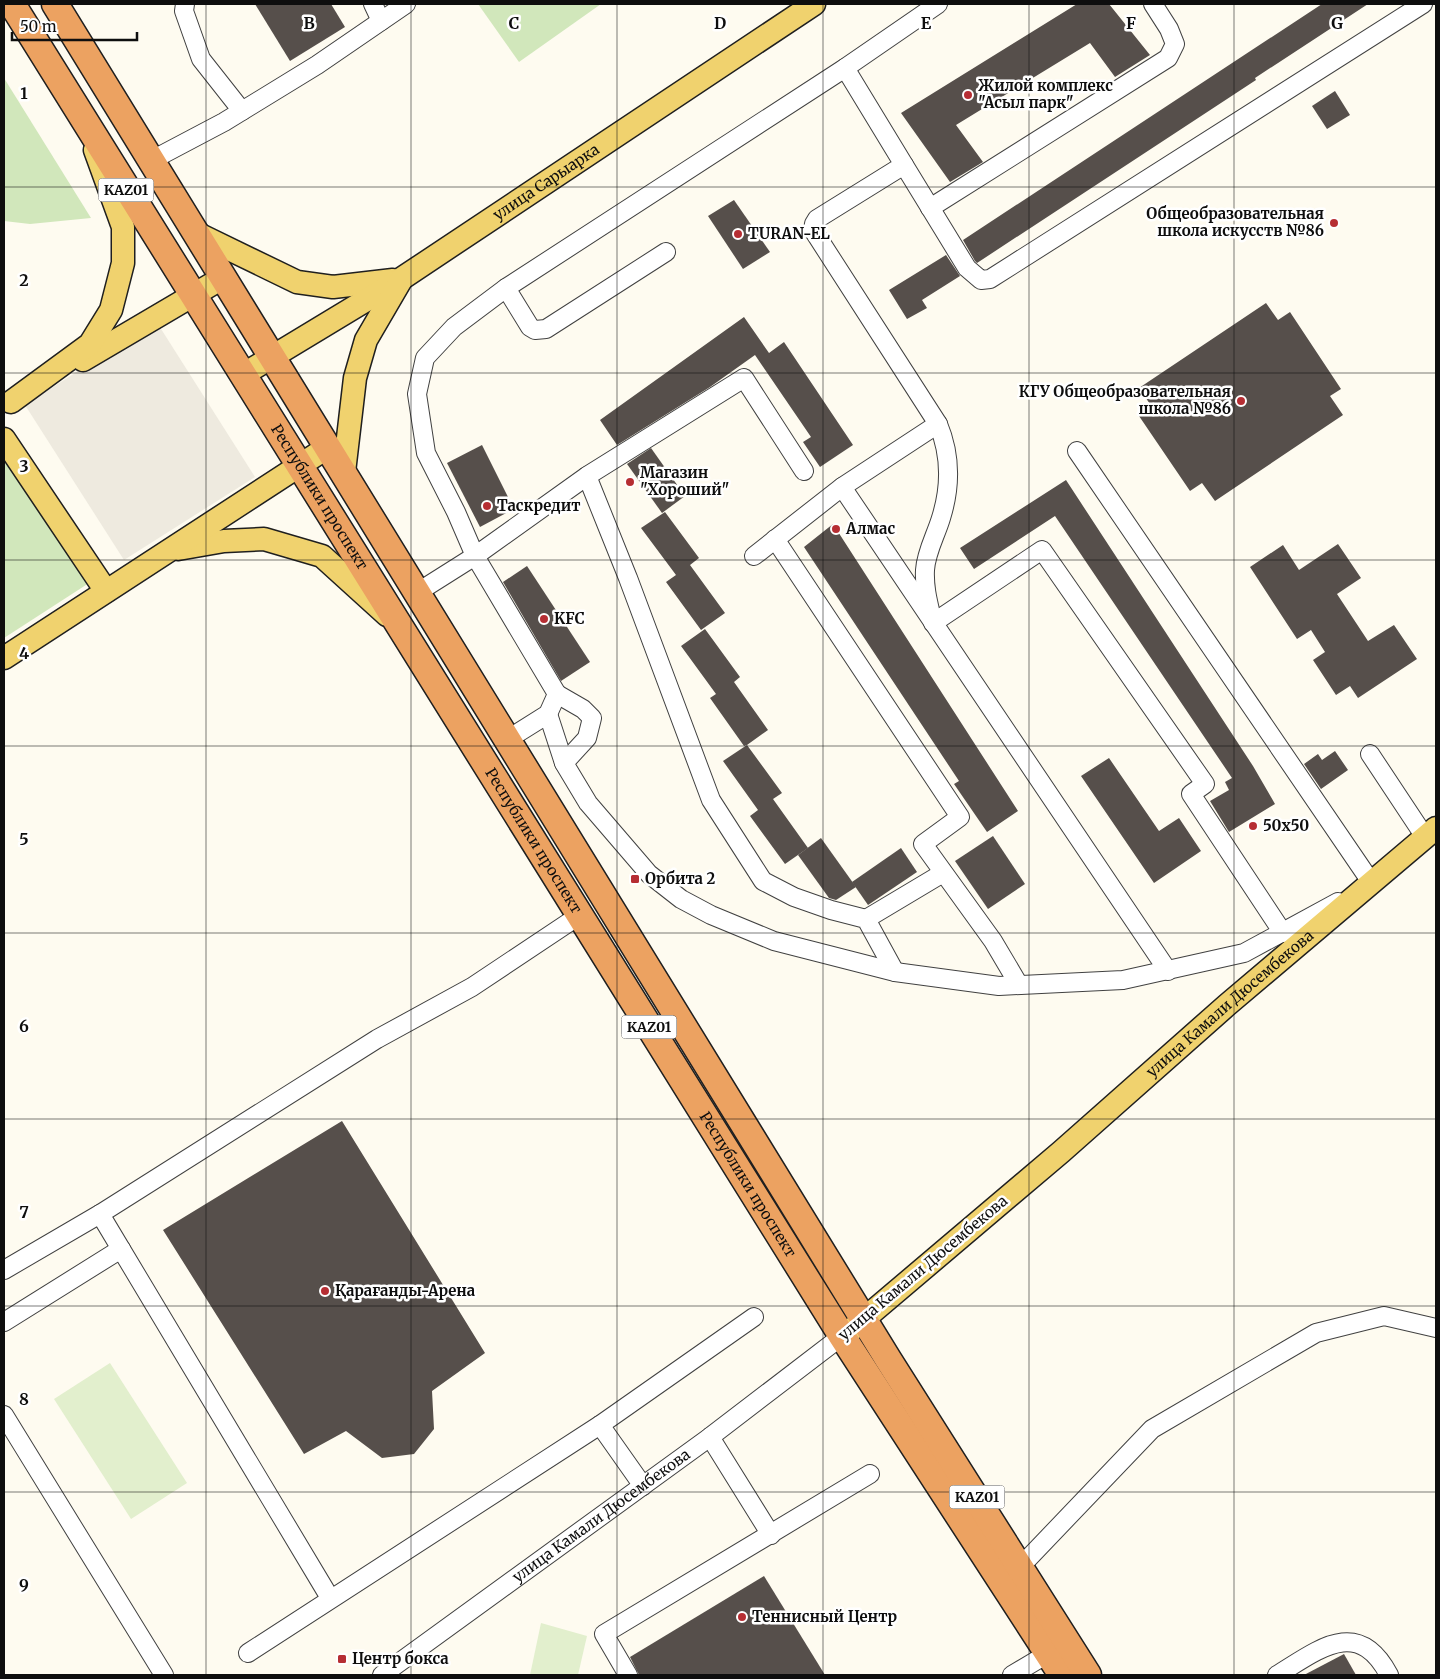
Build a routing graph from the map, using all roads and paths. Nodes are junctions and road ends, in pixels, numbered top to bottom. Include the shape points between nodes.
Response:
1 (12, 4) edge
2 (55, 4) edge
3 (185, 4) edge
4 (373, 4) edge
5 (406, 4) edge
6 (814, 4) edge
7 (938, 4) edge
8 (1153, 4) edge
9 (1423, 4) edge
10 (381, 21) junction
11 (845, 68) junction
12 (242, 111) junction
13 (84, 121) junction
14 (152, 160) junction
15 (904, 165) junction
16 (930, 208) junction
17 (198, 234) junction
18 (666, 252) dead end
19 (224, 277) junction
20 (401, 279) junction
21 (506, 288) junction
22 (192, 296) junction
23 (274, 357) junction
24 (244, 374) junction
25 (7, 404) edge
26 (938, 424) junction
27 (4, 439) edge
28 (328, 447) junction
29 (1077, 451) dead end
30 (300, 465) junction
31 (804, 471) dead end
32 (344, 472) junction
33 (587, 476) junction
34 (842, 488) junction
35 (775, 539) junction
36 (167, 551) junction
37 (475, 556) junction
38 (754, 556) dead end
39 (106, 592) junction
40 (418, 592) junction
41 (933, 623) junction
42 (399, 626) junction
43 (4, 658) edge
44 (557, 694) junction
45 (548, 714) junction
46 (508, 739) junction
47 (1370, 754) dead end
48 (564, 763) junction
49 (1431, 832) edge
50 (943, 873) junction
51 (1371, 882) junction
52 (580, 915) junction
53 (866, 919) junction
54 (1283, 933) junction
55 (1168, 971) junction
56 (895, 972) junction
57 (1019, 985) junction
58 (100, 1214) junction
59 (121, 1249) junction
60 (4, 1270) edge
61 (754, 1317) dead end
62 (864, 1320) junction
63 (4, 1322) edge
64 (1436, 1328) edge
65 (842, 1336) junction
66 (4, 1415) edge
67 (600, 1425) junction
68 (710, 1437) junction
69 (870, 1474) dead end
70 (643, 1486) junction
71 (771, 1535) junction
72 (1021, 1566) junction
73 (330, 1598) junction
74 (248, 1652) dead end
75 (1049, 1653) junction
76 (164, 1675) edge
77 (382, 1675) edge
78 (628, 1675) edge
79 (1012, 1675) edge
80 (1062, 1675) edge
81 (1088, 1675) edge
82 (1277, 1675) edge
83 (1388, 1675) edge

1 - 13 highway, Республики проспект / KАZ01
2 - 14 highway, Республики проспект / KАZ01
3 - 12 street via 184,11 201,59
4 - 10 street
5 - 10 street
6 - 20 main road, улица Сарыарка
7 - 11 street
8 - 16 street via 1175,44 1168,58
9 - 16 street via 990,279 981,280 967,268
10 - 12 street
11 - 15 street
11 - 21 street
12 - 14 street
13 - 22 highway, Республики проспект / KАZ01
13 - 25 main road via 123,227 122,263 111,310 90,344
14 - 17 highway, Республики проспект / KАZ01
15 - 16 street
15 - 26 street via 818,219 813,230
17 - 19 highway, Республики проспект / KАZ01
17 - 20 main road via 296,282 334,287
18 - 21 street via 546,330 530,327
19 - 22 main road
19 - 23 highway, Республики проспект / KАZ01
20 - 23 main road, улица Сарыарка
20 - 32 main road via 366,340 354,378
21 - 37 street via 454,327 425,358 417,394 426,453
22 - 24 highway, Республики проспект / KАZ01
22 - 25 main road
23 - 24 main road, улица Сарыарка
23 - 28 highway, Республики проспект / KАZ01
24 - 30 highway, Республики проспект / KАZ01
26 - 34 street
26 - 41 street via 949,461 941,518 925,568 925,592
27 - 39 main road
28 - 30 main road
28 - 32 highway, Республики проспект / KАZ01
29 - 51 street
30 - 36 main road
30 - 42 highway, Республики проспект / KАZ01
31 - 33 street via 744,378
32 - 40 highway, Республики проспект / KАZ01
33 - 37 street
33 - 53 street via 711,800 763,881 794,897
34 - 35 street
34 - 41 street
35 - 38 street
35 - 50 street via 960,817 923,844
36 - 39 main road
36 - 42 main road via 224,541 264,539 322,556
37 - 40 street
37 - 44 street
39 - 43 main road
40 - 46 highway, Республики проспект / KАZ01
41 - 54 street via 1042,550 1205,784 1191,794
41 - 55 street
42 - 52 highway, Республики проспект / KАZ01
44 - 45 street
44 - 48 street via 592,718 587,738
45 - 46 street
45 - 48 street
46 - 62 highway, Республики проспект / KАZ01
47 - 49 street
48 - 56 street via 588,802 649,874 681,899 711,915 774,940
49 - 51 main road, улица Камали Дюсембекова
50 - 53 street
50 - 57 street via 993,941
51 - 54 street
51 - 62 main road, улица Камали Дюсембекова
52 - 58 street via 472,987 377,1039
52 - 65 highway, Республики проспект / KАZ01
53 - 56 street
54 - 55 street via 1244,953
55 - 57 street via 1123,980
56 - 57 street via 964,983
58 - 59 street
58 - 60 street
59 - 63 street
59 - 73 street
61 - 67 street
62 - 65 main road, улица Камали Дюсембекова
62 - 72 highway, Республики проспект / KАZ01
64 - 72 street via 1384,1316 1316,1333 1152,1429
65 - 68 street, улица Камали Дюсембекова
65 - 75 highway, Республики проспект / KАZ01
66 - 76 street
67 - 70 street
67 - 73 street
68 - 70 street, улица Камали Дюсембекова
68 - 71 street
69 - 71 street
70 - 77 street, улица Камали Дюсембекова
71 - 78 street via 604,1634
72 - 81 highway, Республики проспект / KАZ01
73 - 74 street
75 - 79 street
75 - 80 highway, Республики проспект / KАZ01
82 - 83 street via 1329,1645 1344,1640 1366,1646 1382,1662

